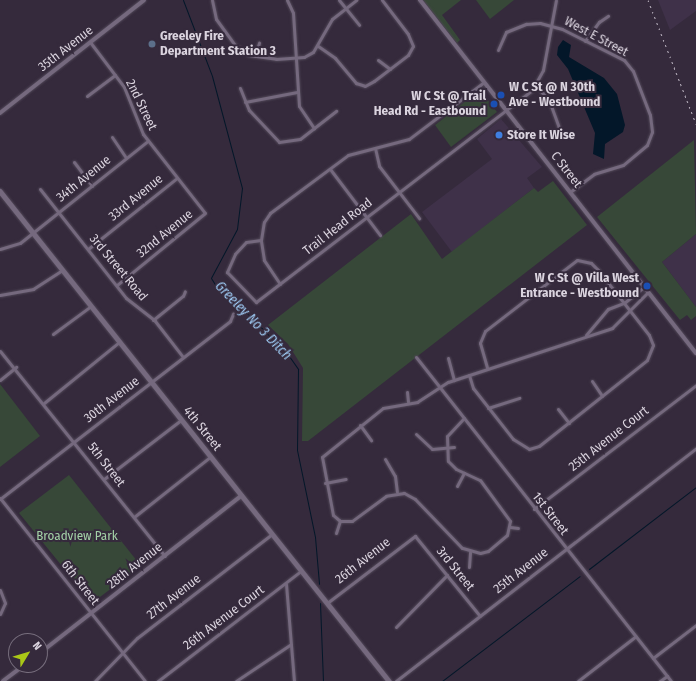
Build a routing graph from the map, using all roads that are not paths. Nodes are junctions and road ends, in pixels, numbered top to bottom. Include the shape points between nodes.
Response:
1 (144, 0) edge
2 (212, 0) edge
3 (287, 0) edge
4 (339, 0) edge
5 (356, 0) edge
6 (382, 0) edge
7 (420, 0) edge
8 (556, 0) edge
9 (345, 8) junction
10 (608, 16) dead end
11 (359, 25) dead end
12 (548, 26) junction
13 (585, 41) junction
14 (90, 42) junction
15 (259, 43) dead end
16 (318, 46) junction
17 (498, 50) dead end
18 (255, 56) junction
19 (295, 58) junction
20 (378, 60) dead end
21 (390, 69) junction
22 (115, 75) junction
23 (484, 82) junction
24 (536, 84) junction
25 (240, 88) dead end
26 (297, 92) junction
27 (87, 96) dead end
28 (245, 102) junction
29 (506, 110) junction
30 (336, 111) dead end
31 (0, 113) edge
32 (314, 128) junction
33 (561, 133) dead end
34 (112, 137) dead end
35 (148, 141) junction
36 (374, 148) junction
37 (126, 158) junction
38 (74, 162) dead end
39 (330, 169) junction
40 (177, 178) junction
41 (92, 186) junction
42 (40, 189) dead end
43 (0, 191) edge
44 (570, 192) junction
45 (399, 193) junction
46 (59, 212) junction
47 (205, 213) joint
48 (367, 217) junction
49 (419, 218) dead end
50 (33, 232) junction
51 (380, 235) dead end
52 (261, 240) junction
53 (0, 249) edge
54 (88, 249) junction
55 (62, 270) junction
56 (280, 284) junction
57 (117, 285) junction
58 (644, 287) junction
59 (185, 291) dead end
60 (648, 292) junction
61 (0, 295) edge
62 (624, 303) junction
63 (91, 306) junction
64 (628, 308) junction
65 (233, 314) dead end
66 (153, 320) junction
67 (53, 334) dead end
68 (586, 335) junction
69 (119, 342) junction
70 (0, 351) edge
71 (696, 353) edge
72 (183, 357) junction
73 (416, 357) dead end
74 (448, 358) dead end
75 (16, 367) junction
76 (487, 368) junction
77 (469, 375) junction
78 (0, 380) edge
79 (454, 380) junction
80 (151, 382) junction
81 (592, 382) dead end
82 (696, 385) edge
83 (439, 387) junction
84 (406, 392) dead end
85 (602, 396) junction
86 (519, 398) dead end
87 (408, 402) junction
88 (44, 403) junction
89 (488, 408) junction
90 (558, 409) dead end
91 (464, 418) junction
92 (181, 420) junction
93 (568, 423) junction
94 (360, 426) junction
95 (416, 434) dead end
96 (371, 440) dead end
97 (74, 441) junction
98 (454, 447) dead end
99 (446, 448) junction
100 (696, 448) edge
101 (210, 457) junction
102 (385, 459) dead end
103 (464, 473) junction
104 (104, 479) junction
105 (346, 479) dead end
106 (325, 483) junction
107 (457, 486) dead end
108 (397, 492) junction
109 (242, 495) junction
110 (0, 498) edge
111 (534, 510) junction
112 (134, 517) junction
113 (340, 521) junction
114 (510, 527) junction
115 (518, 528) dead end
116 (336, 533) dead end
117 (272, 534) junction
118 (413, 536) joint
119 (566, 550) junction
120 (470, 552) junction
121 (165, 556) junction
122 (469, 567) dead end
123 (301, 570) junction
124 (447, 575) junction
125 (286, 584) junction
126 (0, 590) edge
127 (327, 603) junction
128 (91, 613) junction
129 (0, 614) edge
130 (480, 616) junction
131 (696, 625) edge
132 (396, 627) dead end
133 (636, 636) junction
134 (292, 644) junction
135 (48, 647) edge
136 (123, 654) junction
137 (653, 658) junction
138 (14, 673) edge
139 (667, 676) junction
140 (3, 681) edge
141 (95, 681) edge
142 (145, 681) edge
143 (158, 681) edge
144 (236, 681) edge
145 (294, 681) edge
146 (388, 681) edge
147 (396, 681) edge
148 (578, 681) edge
149 (660, 681) edge
150 (671, 681) edge

1 - 14 street, 35th Avenue
2 - 18 street via 222,30 241,50
3 - 19 street via 293,13
4 - 9 street
5 - 9 street
6 - 21 street via 412,42 411,52
7 - 23 street, C Street
8 - 12 street
9 - 11 street
9 - 16 street via 329,23
10 - 13 street via 598,22
12 - 13 street, West E Street
12 - 17 street, West E Street via 526,24 506,32
12 - 24 street via 543,70
13 - 44 street, West E Street via 624,60 633,71 650,115 652,132 639,155 623,165 594,174
14 - 22 street, 2nd Street
14 - 31 street, 35th Avenue
15 - 18 street
16 - 19 street via 308,56
16 - 21 street via 335,58 361,86 369,85
18 - 19 street
19 - 26 street
20 - 21 street
22 - 27 street
22 - 35 street, 2nd Street
23 - 29 street, C Street
23 - 36 street via 409,139
24 - 29 street, Trail Head Road
24 - 33 street via 550,102
25 - 28 street
26 - 28 street
26 - 32 street via 301,109
28 - 32 street via 268,133 280,142 294,142
29 - 44 street, C Street
29 - 45 street, Trail Head Road
30 - 32 street
34 - 37 street
35 - 37 street, 34th Avenue
35 - 40 street, 2nd Street
36 - 39 street via 348,155
36 - 45 street via 379,166
37 - 41 street, 34th Avenue
38 - 41 street
39 - 48 street
39 - 52 street via 270,213 264,222
40 - 47 street, 2nd Street
40 - 54 street, 33rd Avenue
41 - 46 street, 34th Avenue
42 - 46 street, 3rd Street Road
43 - 50 main road, 4th Street
44 - 58 street, C Street
45 - 48 street, Trail Head Road
45 - 49 street
46 - 50 street, 34th Avenue
46 - 54 street, 3rd Street Road
47 - 57 street, 32nd Avenue
48 - 51 street
48 - 56 street, Trail Head Road
50 - 53 street, 34th Avenue via 16,245
50 - 55 main road, 4th Street
52 - 56 street via 264,260
52 - 56 street, Trail Head Road via 246,242 235,254 227,275 256,302
54 - 57 street, 3rd Street Road
55 - 61 street via 33,289
55 - 63 main road, 4th Street
57 - 66 street, 3rd Street Road
58 - 60 street, C Street
58 - 62 street
59 - 66 street via 183,296
60 - 64 street
60 - 71 street, C Street
62 - 64 street
62 - 68 street via 603,313
62 - 76 street via 591,263 573,262 485,331 480,343
63 - 67 street
63 - 69 main road, 4th Street
64 - 68 street via 616,325
64 - 85 street via 649,335 653,352
65 - 72 street, 30th Avenue via 230,320
66 - 72 street, 3rd Street Road
68 - 76 street
69 - 80 main road, 4th Street
69 - 88 street
70 - 75 street, 5th Street
72 - 80 street, 30th Avenue
73 - 83 street, 1st Street
74 - 79 street
75 - 78 street
75 - 88 street, 5th Street
76 - 77 street
77 - 79 street
77 - 89 street
79 - 83 street
80 - 92 main road, 4th Street
80 - 97 street, 30th Avenue
81 - 85 street
82 - 111 street, 25th Avenue Court
83 - 87 street via 423,399
83 - 91 street, 1st Street
84 - 87 street
85 - 93 street
86 - 89 street
87 - 94 street via 387,406
88 - 97 street, 5th Street
89 - 93 street via 518,445 528,449 539,446
90 - 93 street
91 - 99 street via 448,433
91 - 111 street, 1st Street
92 - 101 main road, 4th Street
92 - 104 street
94 - 96 street
94 - 106 street via 322,457
95 - 99 street via 427,446
97 - 104 street, 5th Street
97 - 110 street, 30th Avenue
98 - 99 street
99 - 103 street via 450,464
100 - 119 street, 25th Avenue
101 - 109 main road, 4th Street
101 - 112 street
102 - 108 street via 394,472
103 - 107 street
103 - 114 street via 480,480 506,513
104 - 112 street, 5th Street
105 - 106 street
106 - 113 street via 331,512
108 - 113 street via 386,496 352,521
108 - 120 street via 416,499 456,544
109 - 117 main road, 4th Street
109 - 121 street, 28th Avenue
110 - 128 street, 6th Street
111 - 119 street, 1st Street
112 - 121 street, 5th Street
113 - 116 street
114 - 115 street
114 - 120 street via 504,539 488,551
117 - 123 main road, 4th Street
117 - 136 street, 27th Avenue via 142,634
118 - 124 street, 3rd Street
118 - 127 street, 26th Avenue
119 - 130 street, 25th Avenue
119 - 133 street, 1st Street
120 - 122 street
121 - 128 street, 28th Avenue
123 - 125 street, 26th Avenue Court
123 - 127 main road, 4th Street
124 - 130 street, 3rd Street
124 - 132 street
125 - 134 street
125 - 143 street, 26th Avenue Court
126 - 129 street via 4,607
127 - 146 main road, 4th Street
128 - 135 street, 28th Avenue
128 - 136 street, 6th Street
130 - 147 street, 25th Avenue
131 - 137 street
133 - 137 street, 1st Street
133 - 148 street
134 - 144 street
134 - 145 street
136 - 141 street, 27th Avenue
136 - 142 street, 6th Street
137 - 139 street, 1st Street
138 - 140 street
139 - 149 street
139 - 150 street, 1st Street

